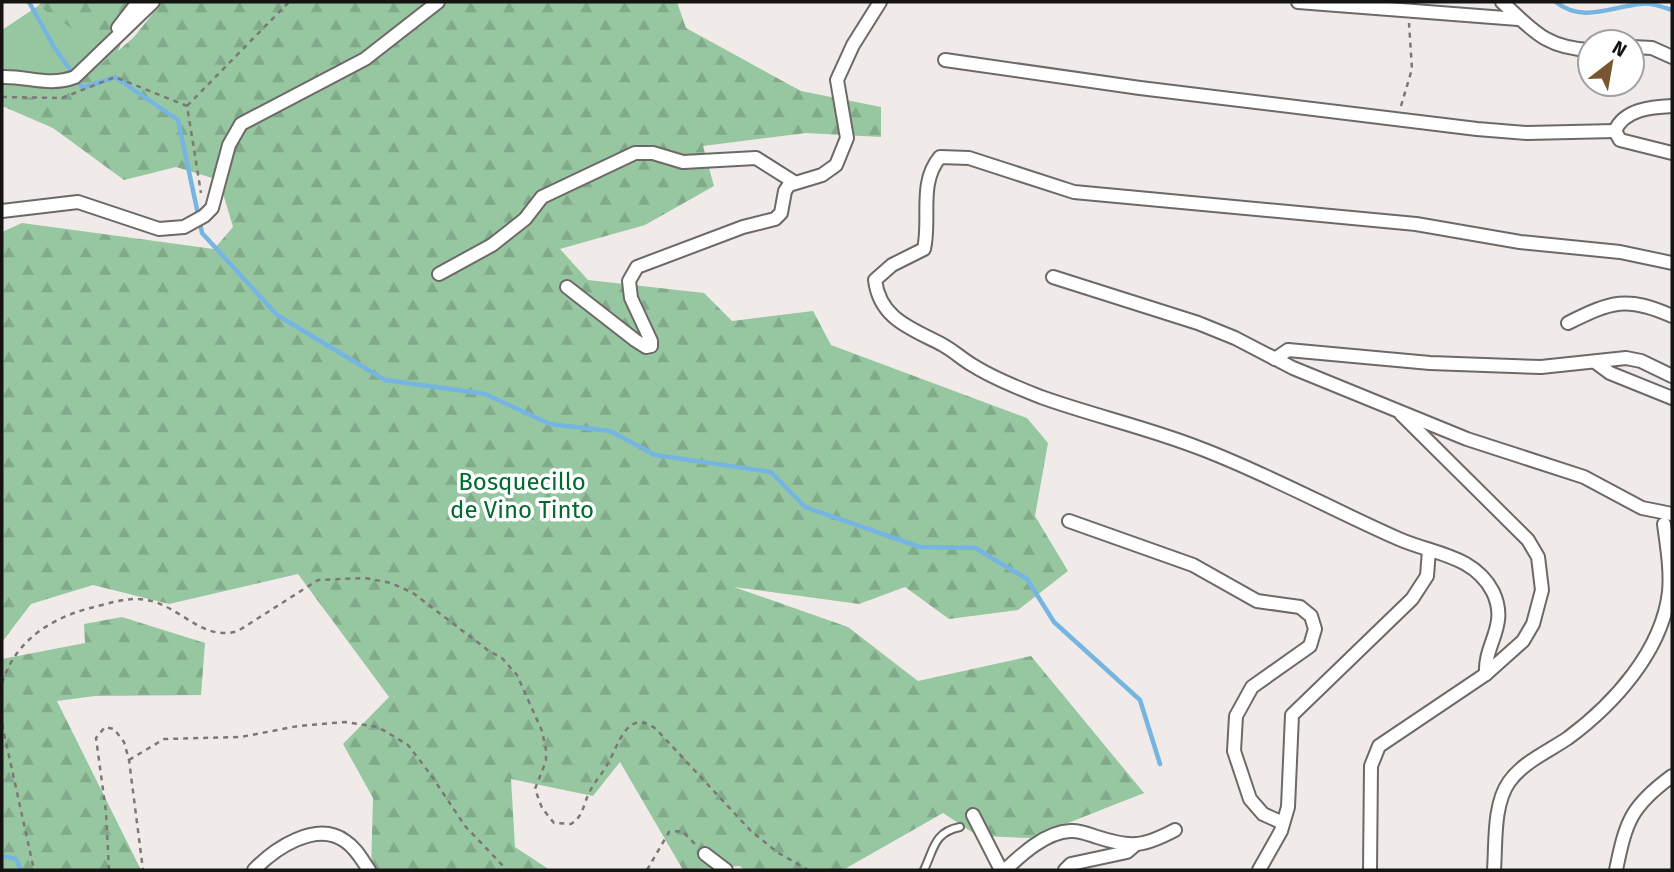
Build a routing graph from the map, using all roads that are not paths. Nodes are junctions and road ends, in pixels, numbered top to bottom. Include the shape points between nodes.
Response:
1 (138, 2) edge
2 (153, 2) edge
3 (438, 2) edge
4 (880, 2) edge
5 (1298, 2) edge
6 (1502, 2) edge
7 (1518, 19) junction
8 (1646, 48) edge
9 (1576, 49) edge
10 (1672, 57) edge
11 (945, 60) dead end
12 (91, 65) junction
13 (2, 77) edge
14 (1672, 106) edge
15 (1615, 131) junction
16 (1672, 153) edge
17 (794, 182) junction
18 (2, 211) edge
19 (1672, 263) edge
20 (439, 274) dead end
21 (1053, 277) dead end
22 (567, 287) dead end
23 (1672, 316) edge
24 (1568, 323) dead end
25 (1275, 359) junction
26 (1595, 362) junction
27 (1672, 376) edge
28 (1672, 398) edge
29 (1400, 410) junction
30 (1069, 521) dead end
31 (1669, 522) edge
32 (1429, 550) junction
33 (1486, 674) junction
34 (1672, 776) edge
35 (974, 815) dead end
36 (1283, 823) junction
37 (960, 827) dead end
38 (1175, 830) dead end
39 (1135, 845) junction
40 (705, 854) road end
41 (254, 870) edge
42 (369, 870) edge
43 (726, 870) edge
44 (924, 870) edge
45 (1003, 870) edge
46 (1065, 870) edge
47 (1259, 870) edge
48 (1370, 870) edge
49 (1494, 870) edge
50 (1616, 870) edge

1 - 12 street
2 - 12 street
3 - 18 street via 365,59 241,124 229,145 217,195 204,216 184,227 159,229 78,202
4 - 17 street via 837,80 846,124 843,153 822,175
5 - 7 street
6 - 7 street
7 - 9 street via 1549,42
8 - 10 street
11 - 15 street via 1140,88 1527,133
12 - 13 street via 63,82
14 - 15 street via 1633,113
15 - 16 street via 1620,140
17 - 20 street via 756,158 683,162 635,153 541,197 525,219 492,246
17 - 22 street via 785,191 781,213 775,219 660,257 632,272 631,298 651,341 649,347
19 - 32 street via 1416,224 1074,192 969,158 940,158 933,166 927,182 924,249 892,265 875,280 882,303 910,331 1038,396 1201,449
21 - 25 street via 1198,323
23 - 24 street via 1631,302 1612,304
25 - 26 street via 1288,350 1430,363 1541,366
25 - 29 street
26 - 27 street via 1626,358
26 - 28 street via 1609,373
29 - 31 street via 1500,452 1584,477
29 - 33 street via 1499,509 1538,557 1542,590 1533,624 1523,641
30 - 36 street via 1193,565 1257,601 1300,607 1311,616 1315,629 1310,646 1252,687 1236,716 1234,751 1250,799 1263,814
31 - 49 street via 1668,594 1655,638 1606,705 1509,782 1499,807
32 - 33 street via 1474,568 1492,592 1499,621
32 - 36 street via 1427,576 1412,599 1292,715 1289,796
33 - 48 street via 1380,746 1371,766
34 - 50 street via 1644,797 1630,817
35 - 45 street
36 - 47 street
37 - 44 lane via 946,831 934,842
38 - 39 street
39 - 45 street via 1077,831 1062,832 1047,837
39 - 46 street via 1127,852 1071,864
40 - 43 street
41 - 42 street via 279,849 306,836 327,834 344,839

